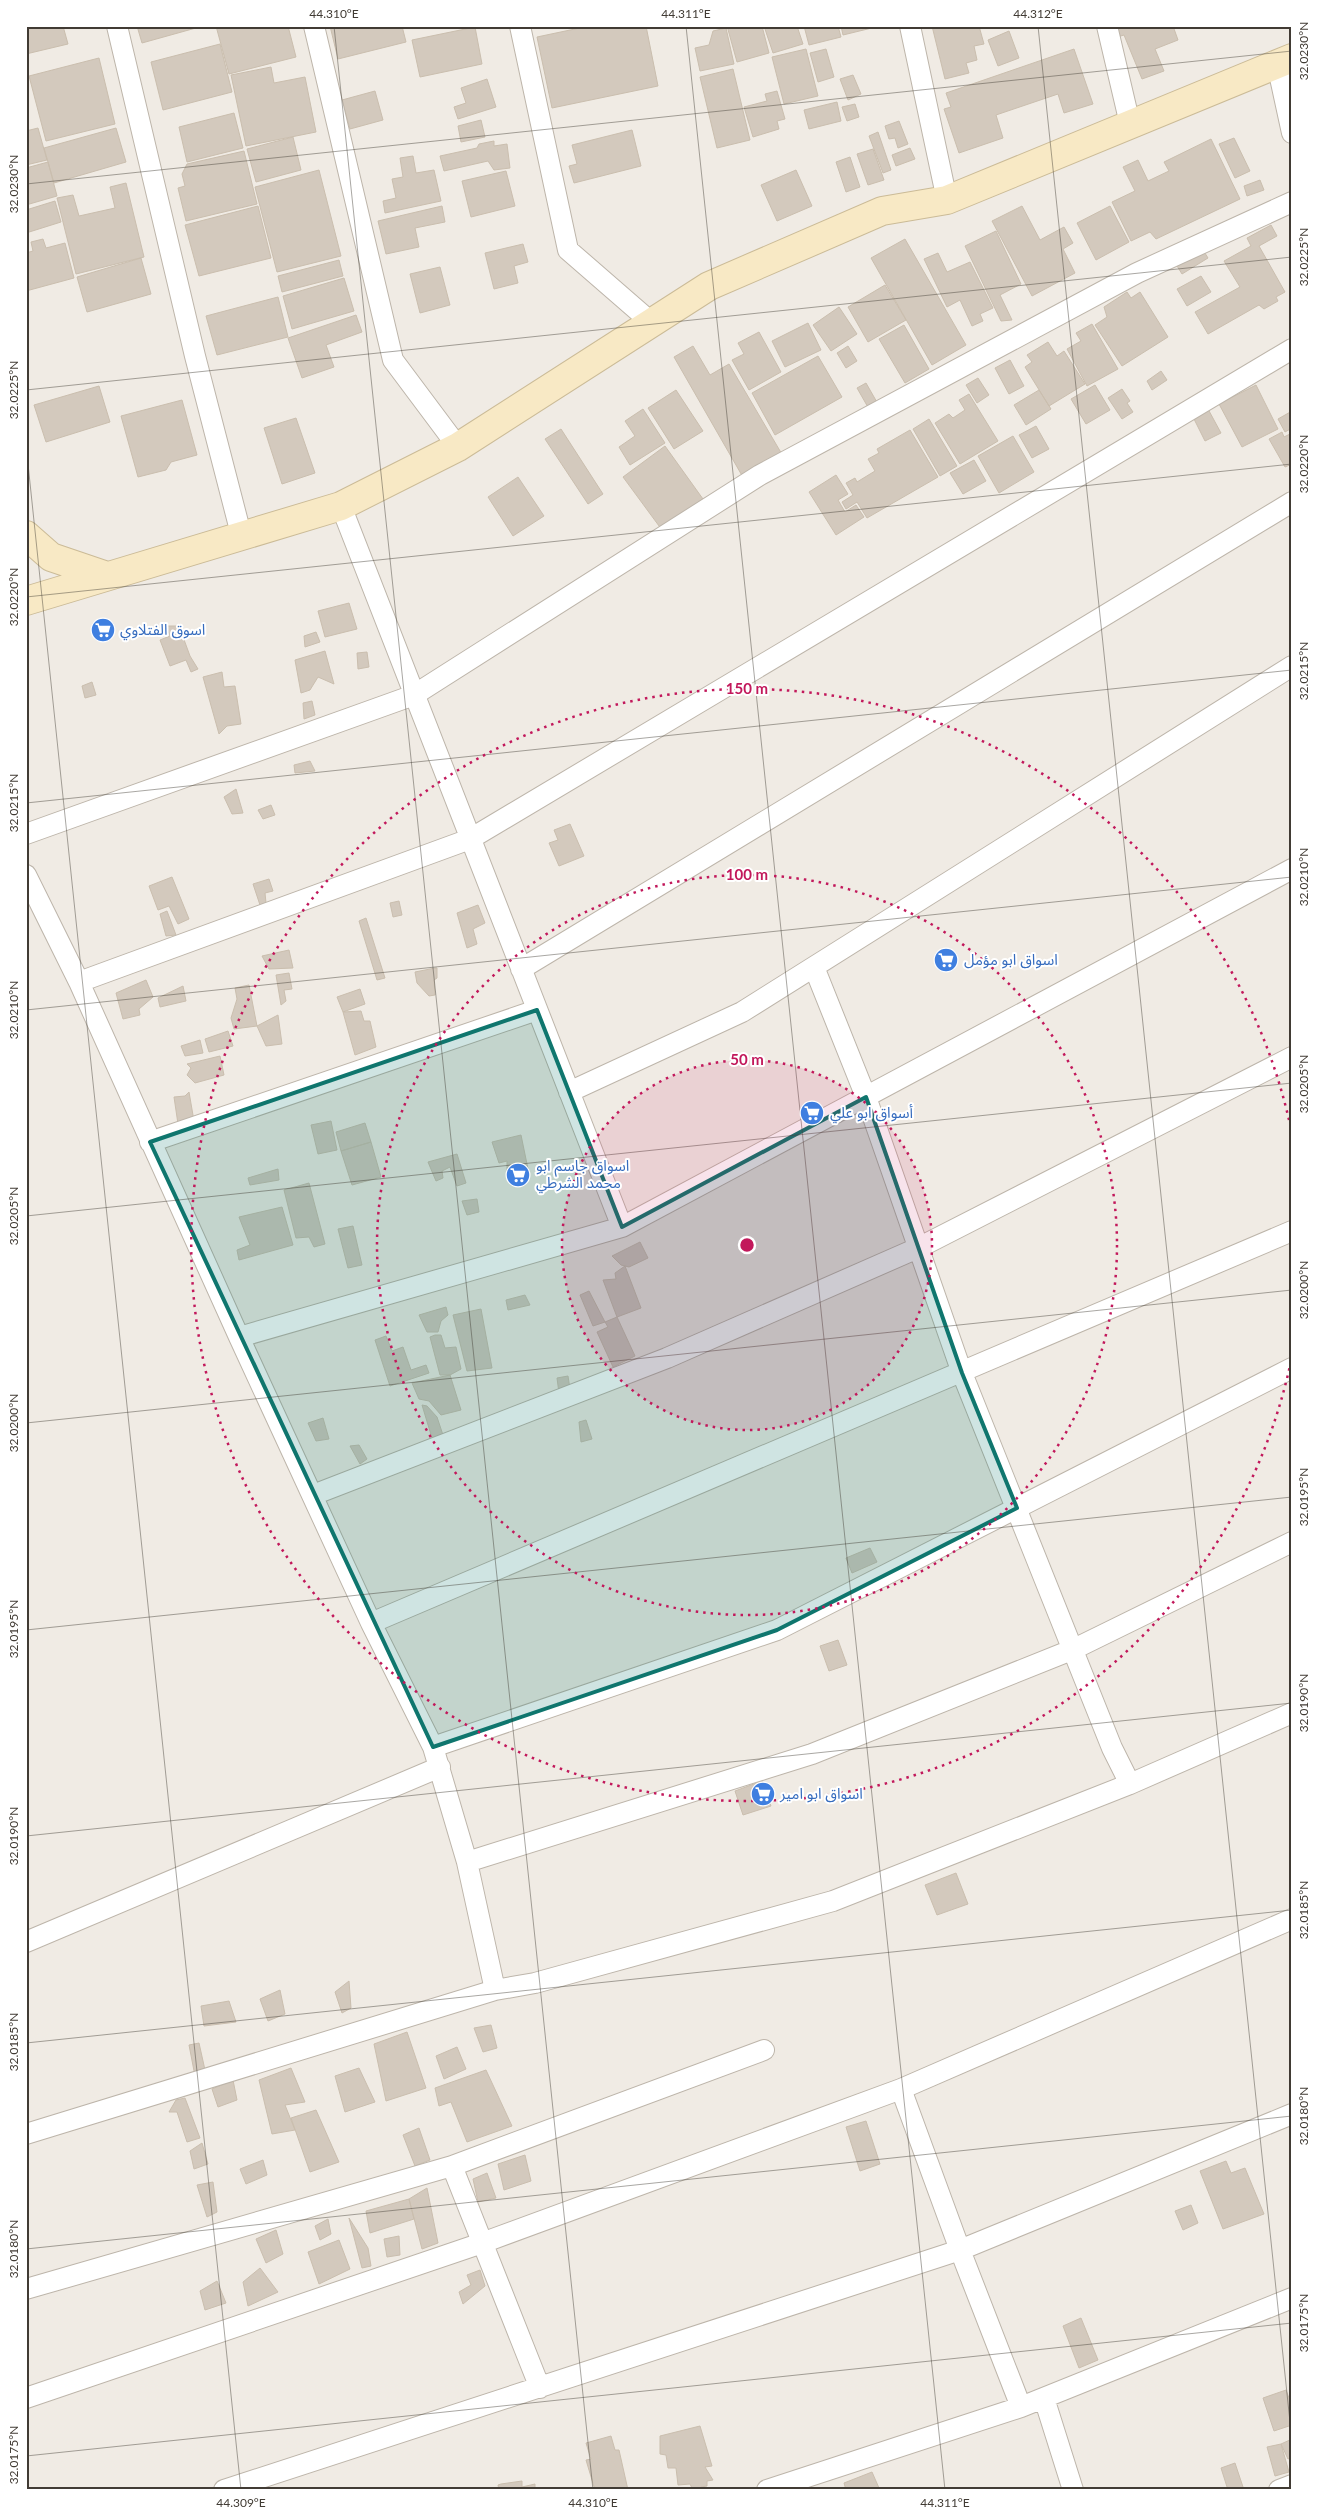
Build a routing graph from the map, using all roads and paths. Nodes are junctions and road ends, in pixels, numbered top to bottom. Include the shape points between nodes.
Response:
1 (117, 26) edge
2 (314, 26) edge
3 (520, 26) edge
4 (910, 26) edge
5 (1107, 26) edge
6 (1284, 61) edge
7 (1130, 124) junction
8 (1292, 133) edge
9 (947, 200) junction
10 (1292, 202) edge
11 (652, 322) junction
12 (1292, 349) edge
13 (458, 447) junction
14 (1292, 502) edge
15 (340, 506) junction
16 (241, 534) junction
17 (26, 536) edge
18 (104, 576) junction
19 (26, 601) edge
20 (1292, 666) edge
21 (414, 695) junction
22 (26, 834) edge
23 (470, 839) junction
24 (1292, 869) edge
25 (26, 875) edge
26 (814, 967) junction
27 (521, 970) junction
28 (79, 982) junction
29 (537, 1010) junction
30 (1292, 1057) edge
31 (569, 1092) junction
32 (866, 1097) junction
33 (150, 1142) junction
34 (622, 1227) junction
35 (1292, 1231) edge
36 (920, 1247) junction
37 (239, 1338) junction
38 (1292, 1368) edge
39 (962, 1372) junction
40 (313, 1495) junction
41 (1017, 1508) junction
42 (1292, 1542) edge
43 (371, 1623) junction
44 (1074, 1649) junction
45 (1292, 1713) edge
46 (433, 1747) junction
47 (440, 1767) junction
48 (1130, 1784) junction
49 (467, 1862) junction
50 (1292, 1919) edge
51 (26, 1942) edge
52 (495, 1990) junction
53 (764, 2050) dead end
54 (901, 2089) junction
55 (1292, 2114) edge
56 (26, 2134) edge
57 (452, 2166) junction
58 (482, 2242) junction
59 (960, 2250) junction
60 (26, 2289) edge
61 (1292, 2298) edge
62 (540, 2388) junction
63 (26, 2398) edge
64 (1044, 2398) junction
65 (1021, 2407) junction
66 (1292, 2485) edge
67 (224, 2490) edge
68 (767, 2490) edge
69 (1073, 2490) edge
70 (1278, 2490) edge

1 - 16 street via 194,356
2 - 13 street via 393,360
3 - 11 street via 568,250
4 - 9 street
5 - 7 street
6 - 7 street
6 - 8 street
7 - 9 street
9 - 11 street via 882,211 709,286
10 - 21 street via 1137,273 760,475
11 - 13 street
12 - 23 street
13 - 15 street
14 - 27 street
15 - 16 street
15 - 21 street
16 - 18 street
17 - 18 street via 51,557
18 - 19 street
20 - 26 street
21 - 22 street
21 - 23 street
23 - 27 street
23 - 28 street
24 - 32 street
25 - 28 street
26 - 31 street via 742,1012
26 - 32 street
27 - 29 street
28 - 33 street
29 - 31 street
29 - 33 street
30 - 36 street
31 - 34 street
32 - 34 street
32 - 36 street
33 - 37 street
34 - 37 street
35 - 39 street
36 - 39 street
36 - 40 street via 667,1358
37 - 40 street
38 - 41 street
39 - 41 street
39 - 43 street
40 - 43 street
41 - 44 street
41 - 46 street via 777,1630
42 - 44 street
43 - 46 street
44 - 48 street via 1112,1748
44 - 49 street via 812,1754
45 - 48 street
46 - 47 street
47 - 49 street
47 - 51 street
48 - 52 street via 833,1901
49 - 52 street
50 - 54 street
52 - 56 street
53 - 57 street
54 - 58 street
54 - 59 street
55 - 59 street
57 - 58 street
57 - 60 street
58 - 62 street
58 - 63 street
59 - 62 street
59 - 65 street
61 - 64 street
62 - 67 street
64 - 65 street
64 - 69 street
65 - 68 street
66 - 70 street

